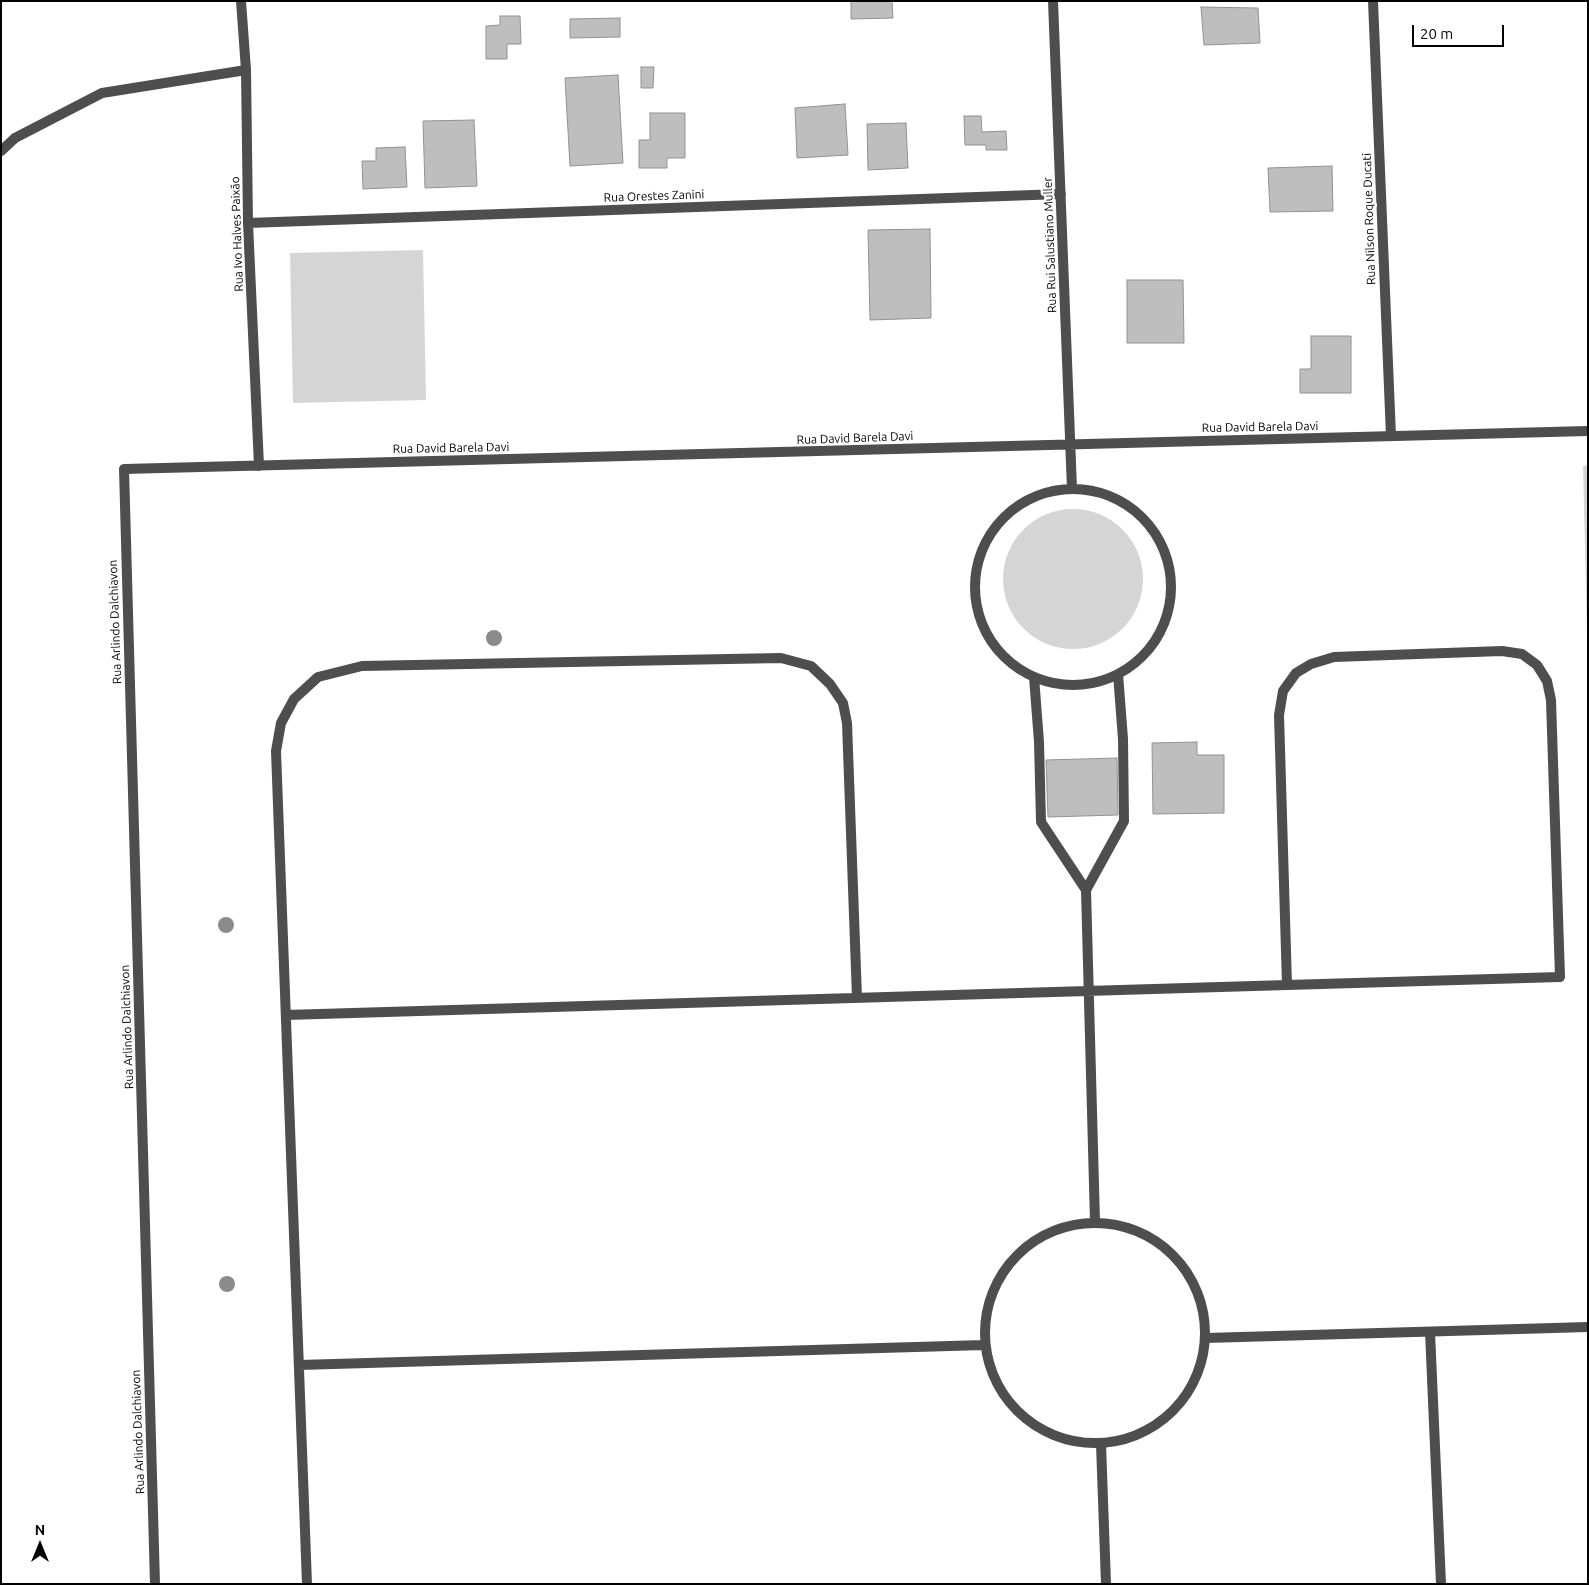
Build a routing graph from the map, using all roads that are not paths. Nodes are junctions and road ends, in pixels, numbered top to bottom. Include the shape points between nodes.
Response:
1 (241, 1) edge
2 (1054, 1) edge
3 (1373, 1) edge
4 (246, 70) junction
5 (1, 150) edge
6 (1060, 194) junction
7 (248, 223) junction
8 (1588, 432) edge
9 (1391, 436) junction
10 (1070, 444) junction
11 (259, 466) junction
12 (124, 469) joint
13 (1072, 489) junction
14 (1118, 674) junction
15 (1034, 677) junction
16 (1086, 890) junction
17 (1287, 985) junction
18 (1089, 991) junction
19 (858, 998) junction
20 (286, 1015) junction
21 (1095, 1222) junction
22 (1588, 1327) edge
23 (1430, 1332) junction
24 (1206, 1338) junction
25 (984, 1345) junction
26 (299, 1365) junction
27 (1102, 1444) junction
28 (155, 1584) edge
29 (307, 1584) edge
30 (1106, 1584) edge
31 (1441, 1584) edge

1 - 4 street, Rua Ivo Halves Paixão
2 - 6 street, Rua Rui Salustiano Muller
3 - 9 street, Rua Nilson Roque Ducati
4 - 5 street via 102,93 15,138
4 - 7 street, Rua Ivo Halves Paixão
6 - 7 street, Rua Orestes Zanini
6 - 10 street, Rua Rui Salustiano Muller
7 - 11 street, Rua Ivo Halves Paixão
8 - 9 street, Rua David Barela Davi
9 - 10 street, Rua David Barela Davi
10 - 11 street, Rua David Barela Davi
10 - 13 street, Rua Rui Salustiano Muller
11 - 12 street, Rua David Barela Davi
12 - 28 street, Rua Arlindo Dalchiavon
13 - 14 street via 1094,491 1115,498 1134,510 1151,526 1170,566 1170,609 1162,629 1151,647
13 - 15 street via 1035,497 1010,512 994,528 976,569 978,613 986,633 1015,666
14 - 15 street via 1099,682 1078,685
14 - 16 street via 1124,821
15 - 16 street via 1041,822
16 - 18 street
17 - 17 street via 1560,977 1551,700 1547,681 1537,665 1522,654 1502,652 1334,657 1310,664 1296,673 1283,691 1279,715
17 - 18 street
18 - 19 street
18 - 21 street
19 - 20 street
19 - 20 street via 847,723 843,703 830,684 811,666 781,658 362,666 318,677 294,699 281,723 276,751
20 - 26 street
21 - 24 street via 1130,1228 1162,1245 1187,1270 1202,1303
21 - 25 street via 1058,1228 1026,1246 1007,1266 1000,1274 986,1308
22 - 23 street
23 - 24 street
23 - 31 street
24 - 27 street via 1200,1370 1185,1399 1162,1421 1133,1437
25 - 26 street
25 - 27 street via 992,1377 1010,1406 1037,1428 1068,1441
26 - 29 street
27 - 30 street

